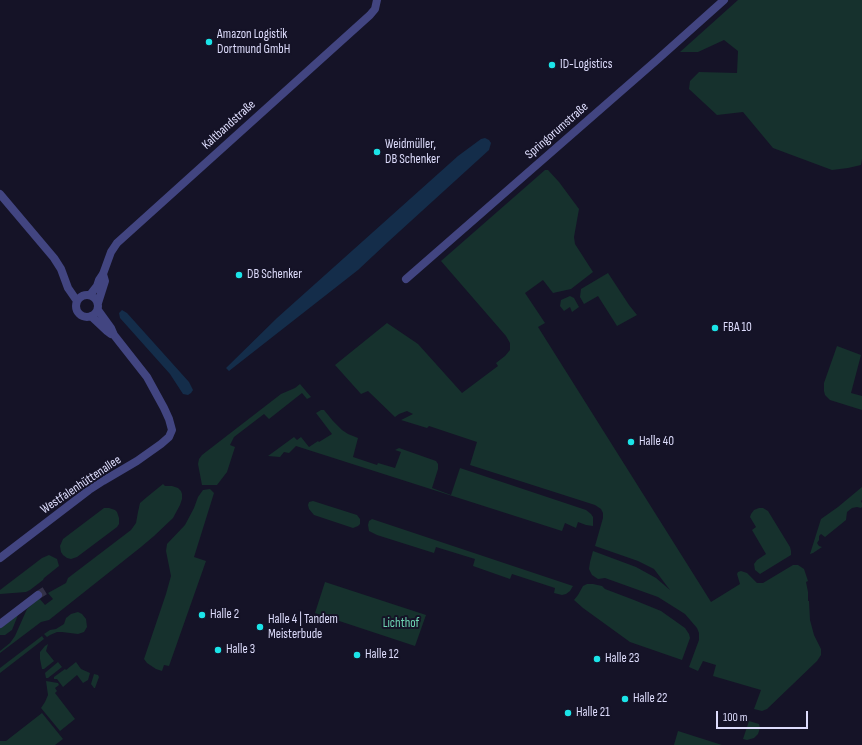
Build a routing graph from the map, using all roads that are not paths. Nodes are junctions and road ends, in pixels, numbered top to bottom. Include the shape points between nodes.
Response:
1 (377, 0) edge
2 (724, 0) edge
3 (0, 194) edge
4 (103, 274) junction
5 (406, 279) dead end
6 (83, 297) junction
7 (96, 310) junction
8 (0, 558) edge
9 (0, 618) edge
10 (0, 624) edge

1 - 4 street, Kaltbandstraße via 370,15 117,242
2 - 5 street, Springorumstraße
3 - 6 street via 54,258 67,282
4 - 6 street, Kaltbandstraße via 97,286
4 - 7 street, Kaltbandstraße via 105,281
6 - 7 street via 96,298
6 - 7 street via 78,312 85,316
7 - 8 street, Westfalenhüttenallee via 147,376 167,413 172,430 161,444 89,490
9 - 10 street via 37,593

